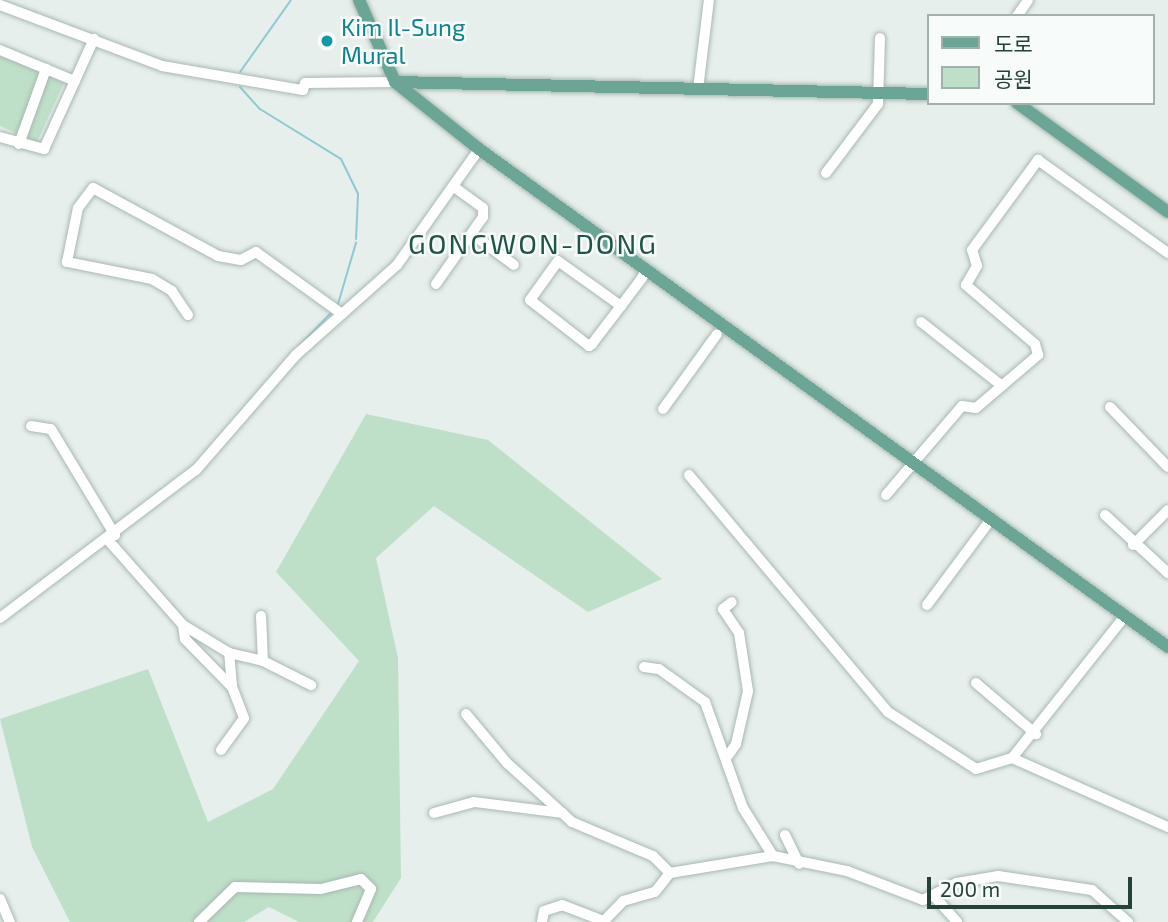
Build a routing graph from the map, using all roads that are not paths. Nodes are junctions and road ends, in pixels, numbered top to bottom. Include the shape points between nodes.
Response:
1 (359, 0) edge
2 (709, 0) edge
3 (0, 5) edge
4 (880, 38) dead end
5 (94, 39) junction
6 (0, 50) edge
7 (46, 69) junction
8 (75, 81) junction
9 (395, 82) junction
10 (698, 89) junction
11 (879, 93) junction
12 (926, 94) edge
13 (1020, 105) edge
14 (0, 137) edge
15 (19, 144) junction
16 (479, 149) junction
17 (826, 173) dead end
18 (453, 186) junction
19 (1168, 212) edge
20 (472, 234) junction
21 (1168, 253) edge
22 (514, 265) dead end
23 (647, 270) junction
24 (436, 284) dead end
25 (621, 306) junction
26 (342, 314) junction
27 (188, 315) dead end
28 (921, 322) dead end
29 (716, 334) dead end
30 (1002, 386) junction
31 (1110, 407) dead end
32 (663, 409) dead end
33 (31, 426) dead end
34 (1166, 461) edge
35 (913, 463) junction
36 (689, 475) dead end
37 (886, 495) dead end
38 (1168, 510) edge
39 (1105, 514) dead end
40 (991, 519) junction
41 (112, 537) junction
42 (1133, 545) junction
43 (1168, 573) edge
44 (732, 602) dead end
45 (927, 605) dead end
46 (261, 615) dead end
47 (1125, 617) junction
48 (0, 618) edge
49 (183, 625) junction
50 (1168, 647) edge
51 (229, 653) junction
52 (263, 661) junction
53 (644, 667) dead end
54 (976, 683) dead end
55 (311, 685) dead end
56 (232, 686) junction
57 (466, 714) dead end
58 (1036, 734) junction
59 (221, 750) dead end
60 (727, 757) junction
61 (1012, 758) junction
62 (435, 813) dead end
63 (562, 813) junction
64 (1168, 827) edge
65 (785, 835) dead end
66 (773, 856) junction
67 (799, 864) junction
68 (670, 873) junction
69 (933, 894) junction
70 (0, 899) edge
71 (10, 922) edge
72 (199, 922) edge
73 (357, 922) edge
74 (542, 922) edge
75 (957, 922) edge
76 (1128, 922) edge

1 - 9 main road
2 - 10 street
3 - 5 street
4 - 11 street
5 - 8 street
5 - 9 street via 162,66 303,90 305,83
6 - 7 street
7 - 8 street
7 - 15 street
8 - 15 street via 44,149
9 - 10 main road
9 - 16 main road
10 - 11 main road
11 - 12 main road
11 - 17 street via 872,115
13 - 19 main road
14 - 15 street
16 - 18 street
16 - 23 main road
18 - 20 street via 483,208
18 - 26 street via 397,265
20 - 22 street
20 - 24 street
21 - 30 street via 1038,160 972,250 977,266 967,279 968,293 1040,351
23 - 25 street
23 - 35 main road
25 - 25 street via 589,345 530,300 558,261
26 - 27 street via 256,252 241,260 218,256 93,188 78,208 67,262 152,279 172,291
26 - 41 street via 296,355 196,470
28 - 30 street
29 - 32 street
30 - 35 street via 976,408 962,406
31 - 34 street
33 - 41 street via 51,429
35 - 37 street
35 - 40 main road
36 - 61 street via 888,712 976,769
38 - 42 street
39 - 42 street
40 - 45 street
40 - 47 main road
41 - 48 street
41 - 49 street
42 - 43 street
44 - 60 street via 723,609 738,633 748,691 736,744
46 - 52 street
47 - 50 main road
47 - 58 street
49 - 51 street
49 - 56 street via 185,639
51 - 52 street
51 - 56 street
52 - 55 street
53 - 60 street via 659,668 705,702
54 - 58 street
56 - 59 street via 244,718
57 - 63 street via 507,763
58 - 61 street
60 - 66 street via 743,808
61 - 64 street
62 - 63 street via 474,802
63 - 68 street via 617,845 653,856
65 - 67 street
66 - 67 street
66 - 68 street
67 - 69 street via 847,871 923,900
68 - 74 street via 655,892 623,901 604,921 562,905 544,911
69 - 75 street
69 - 76 street via 998,876 1018,884 1076,885 1108,901
70 - 71 street
72 - 73 street via 235,887 321,889 361,879 371,889

